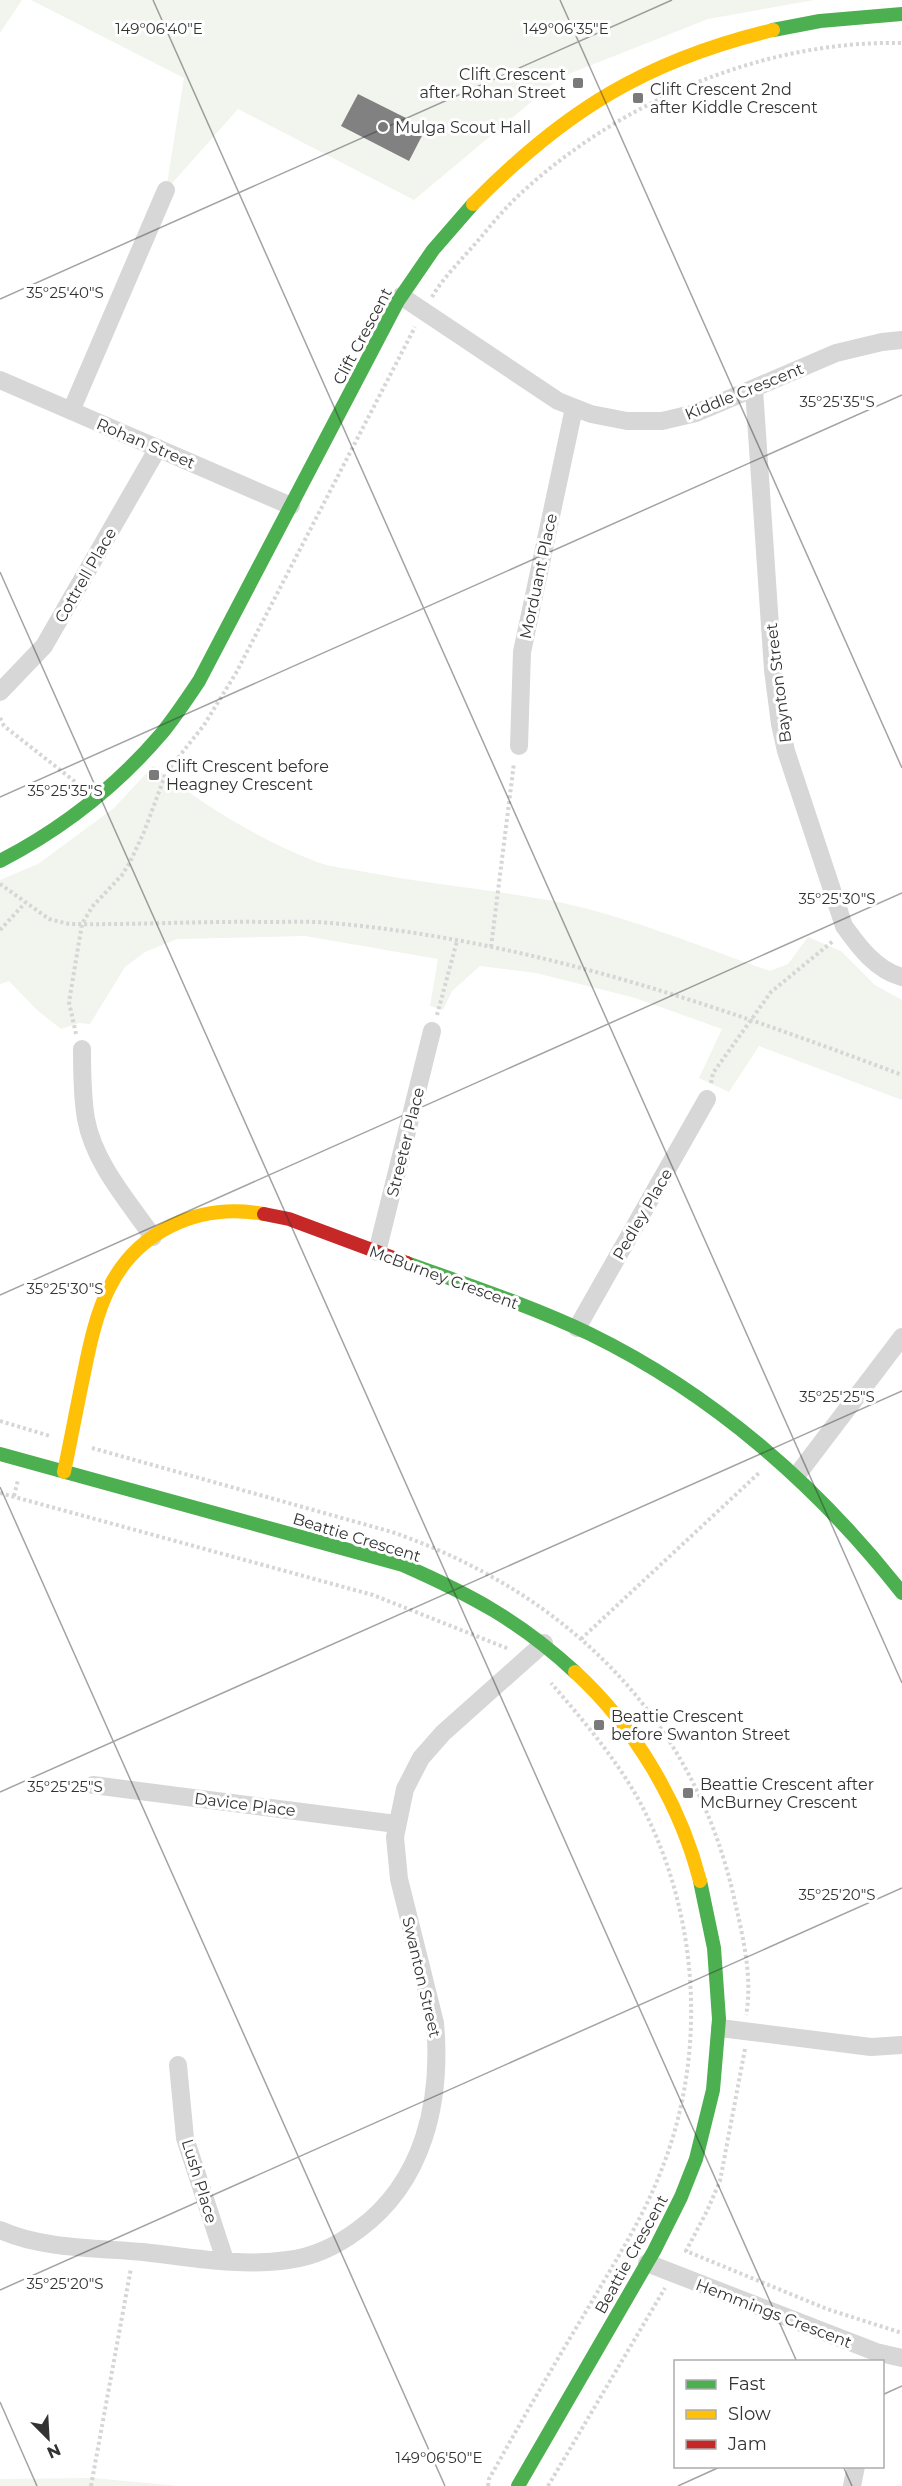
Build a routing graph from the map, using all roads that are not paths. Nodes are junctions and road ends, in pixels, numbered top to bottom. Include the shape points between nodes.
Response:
1 (902, 15) edge
2 (166, 190) dead end
3 (401, 296) junction
4 (902, 340) edge
5 (0, 380) edge
6 (754, 389) junction
7 (574, 408) junction
8 (71, 411) junction
9 (158, 448) junction
10 (291, 506) junction
11 (0, 692) edge
12 (519, 746) road end
13 (0, 861) edge
14 (902, 978) edge
15 (432, 1031) road end
16 (82, 1049) road end
17 (707, 1099) road end
18 (153, 1237) junction
19 (377, 1252) junction
20 (577, 1328) junction
21 (902, 1337) edge
22 (0, 1454) edge
23 (64, 1472) junction
24 (797, 1475) junction
25 (902, 1593) edge
26 (544, 1643) junction
27 (93, 1785) dead end
28 (396, 1824) junction
29 (720, 2028) junction
30 (902, 2045) edge
31 (178, 2065) dead end
32 (0, 2230) edge
33 (225, 2260) junction
34 (647, 2263) junction
35 (875, 2357) edge
36 (902, 2358) edge
37 (856, 2468) edge
38 (518, 2486) edge
39 (852, 2486) edge

1 - 3 street, Clift Crescent via 852,16 780,27 712,45 629,82 578,112 492,184 443,236
2 - 8 street
3 - 7 street, Kiddle Crescent
3 - 10 street, Clift Crescent
4 - 6 street, Kiddle Crescent via 836,354
5 - 8 street, Rohan Street
6 - 7 street, Kiddle Crescent via 696,413 662,421 627,421
6 - 14 street, Baynton Street via 773,670 786,751 844,926 861,951
7 - 12 street, Morduant Place via 522,652
8 - 9 street, Rohan Street
9 - 10 street, Rohan Street
9 - 11 street, Cottrell Place via 44,646
10 - 13 street, Clift Crescent via 199,681 163,732 120,779 71,819
15 - 19 street, Streeter Place
16 - 18 street via 86,1121 95,1149
17 - 20 street, Pedley Place
18 - 19 street, McBurney Crescent via 183,1220 217,1211 253,1211 289,1219
18 - 23 street, McBurney Crescent via 130,1256 104,1297 93,1328
19 - 20 street, McBurney Crescent
20 - 24 street, McBurney Crescent via 691,1392
21 - 24 street
22 - 23 street, Beattie Crescent
23 - 26 street, Beattie Crescent via 403,1565 491,1606
24 - 25 street, McBurney Crescent
26 - 28 street, Swanton Street via 443,1733 421,1758 405,1789
26 - 29 street, Beattie Crescent via 620,1721 652,1766 677,1815 697,1866 711,1919
27 - 28 street, Davice Place
28 - 33 street, Swanton Street via 399,1879 435,2023 437,2046 436,2090 419,2152 388,2204 343,2241 290,2260
29 - 30 street via 871,2047
29 - 34 street, Beattie Crescent via 713,2095 696,2159 671,2221
31 - 33 street, Lush Place via 185,2138
32 - 33 street, Swanton Street via 47,2243
34 - 35 street, Hemmings Crescent
34 - 38 street, Beattie Crescent
35 - 36 street, Hemmings Crescent
37 - 39 street

